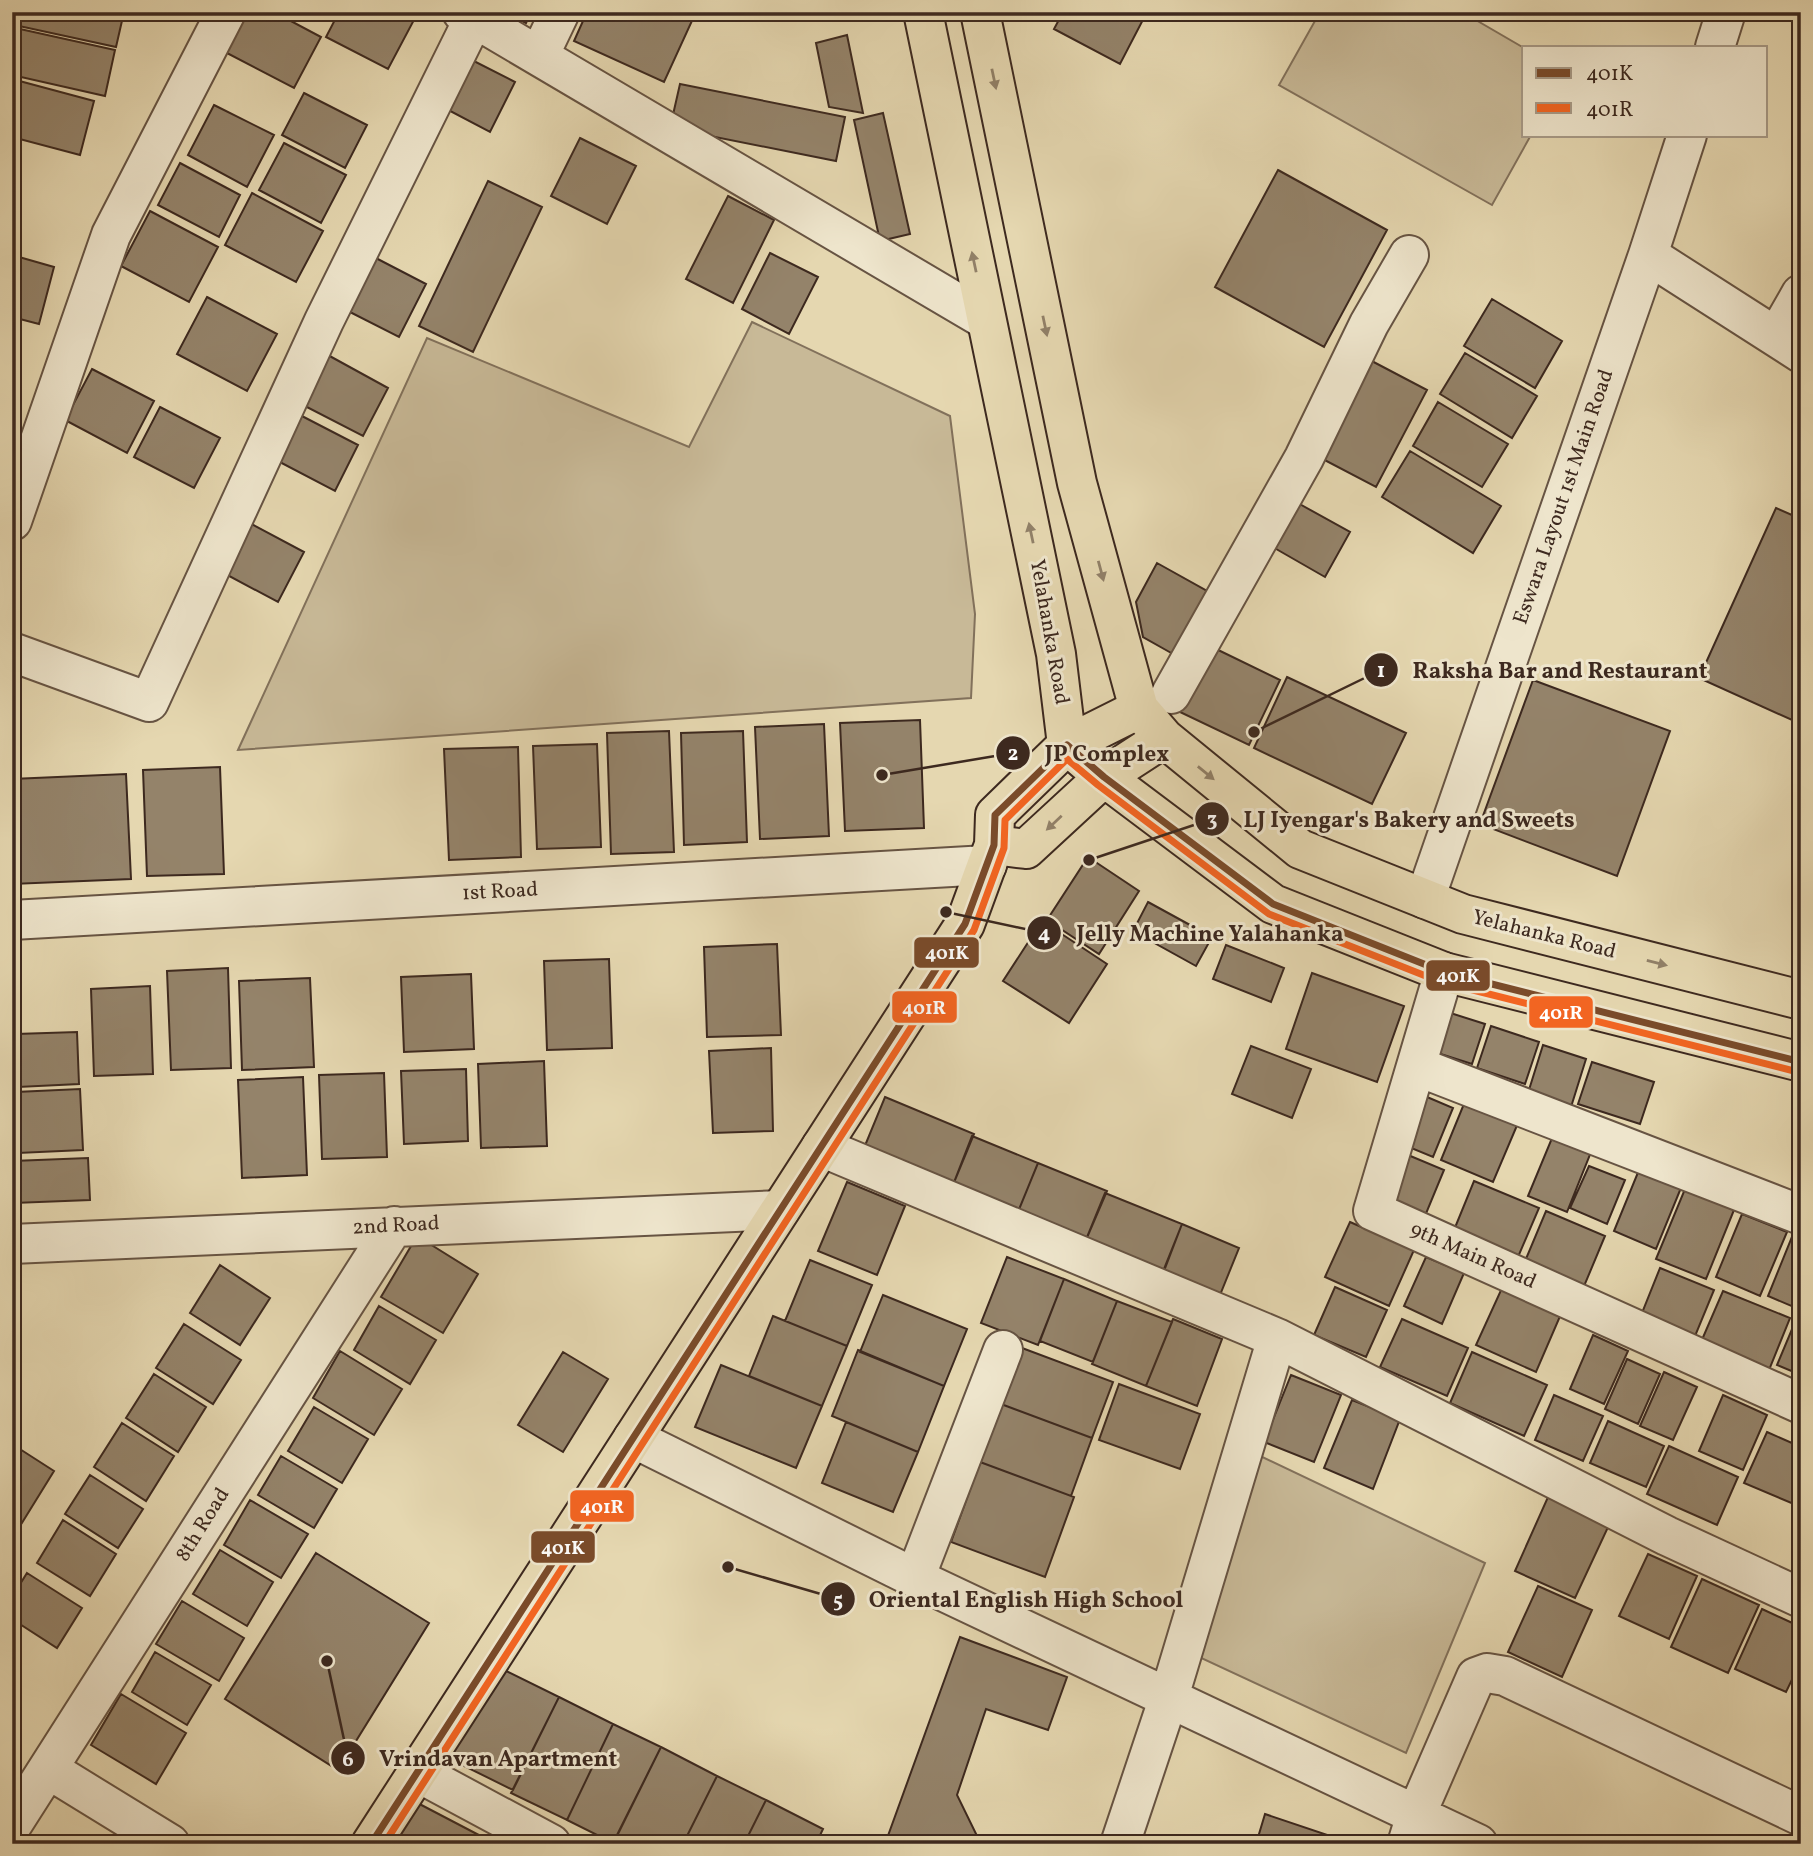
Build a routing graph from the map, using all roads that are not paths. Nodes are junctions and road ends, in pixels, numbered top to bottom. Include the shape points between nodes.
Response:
1 (226, 12) edge
2 (560, 12) edge
3 (923, 12) edge
4 (980, 12) edge
5 (1726, 12) edge
6 (468, 15) edge
7 (1715, 46) edge
8 (539, 56) junction
9 (1686, 136) edge
10 (1409, 255) dead end
11 (1648, 255) junction
12 (1801, 294) edge
13 (986, 320) junction
14 (1789, 344) edge
15 (12, 521) edge
16 (12, 652) edge
17 (1155, 702) junction
18 (1164, 738) junction
19 (1067, 745) junction
20 (1104, 777) junction
21 (990, 855) junction
22 (1425, 899) junction
23 (12, 920) edge
24 (1444, 972) junction
25 (1801, 1000) edge
26 (1801, 1062) edge
27 (1416, 1066) junction
28 (821, 1147) junction
29 (780, 1210) junction
30 (1801, 1215) edge
31 (394, 1226) junction
32 (12, 1244) edge
33 (1277, 1338) junction
34 (1003, 1350) dead end
35 (1801, 1404) edge
36 (633, 1438) junction
37 (915, 1577) junction
38 (1801, 1598) edge
39 (1169, 1697) junction
40 (47, 1769) junction
41 (417, 1772) junction
42 (1801, 1816) edge
43 (12, 1825) edge
44 (1412, 1829) edge
45 (170, 1844) edge
46 (371, 1844) edge
47 (551, 1844) edge
48 (1120, 1844) edge
49 (1478, 1844) edge

1 - 15 street via 111,235
2 - 8 street
13 -> 3 main road, Yelahanka Road
4 -> 17 main road, Yelahanka Road via 1077,483
5 - 7 street
6 - 8 street
6 - 16 street via 149,702
8 - 13 street
9 - 11 street, Eswara Layout 1st Main Road
10 - 17 street via 1369,324 1304,458
11 - 14 street
11 - 22 street, Eswara Layout 1st Main Road
12 - 14 street
19 -> 13 main road, Yelahanka Road via 1056,654
17 - 18 main road, Yelahanka Road
17 - 19 main road
18 - 20 main road
18 -> 22 main road, Yelahanka Road via 1300,849
19 - 20 main road
19 - 21 main road via 995,815
20 -> 21 main road via 1026,849
20 - 24 main road via 1273,904
21 - 23 street, 1st Road
21 - 28 main road via 965,924
22 -> 25 main road, Yelahanka Road via 1463,914
24 - 26 main road
24 - 27 street, 9th Main Road
27 - 30 street
27 - 35 street, 9th Main Road via 1373,1210
28 - 29 main road
28 - 33 street
29 - 31 street, 2nd Road
29 - 36 main road
31 - 32 street, 2nd Road
31 - 40 street, 8th Road
33 - 38 street via 1667,1536
33 - 39 street
34 - 37 street
36 - 37 street
36 - 41 main road
37 - 39 street
39 - 44 street
39 - 48 street
40 - 43 street, 8th Road
40 - 45 street
41 - 46 main road
41 - 47 street
42 - 44 street via 1504,1676 1487,1673 1476,1676
44 - 49 street

